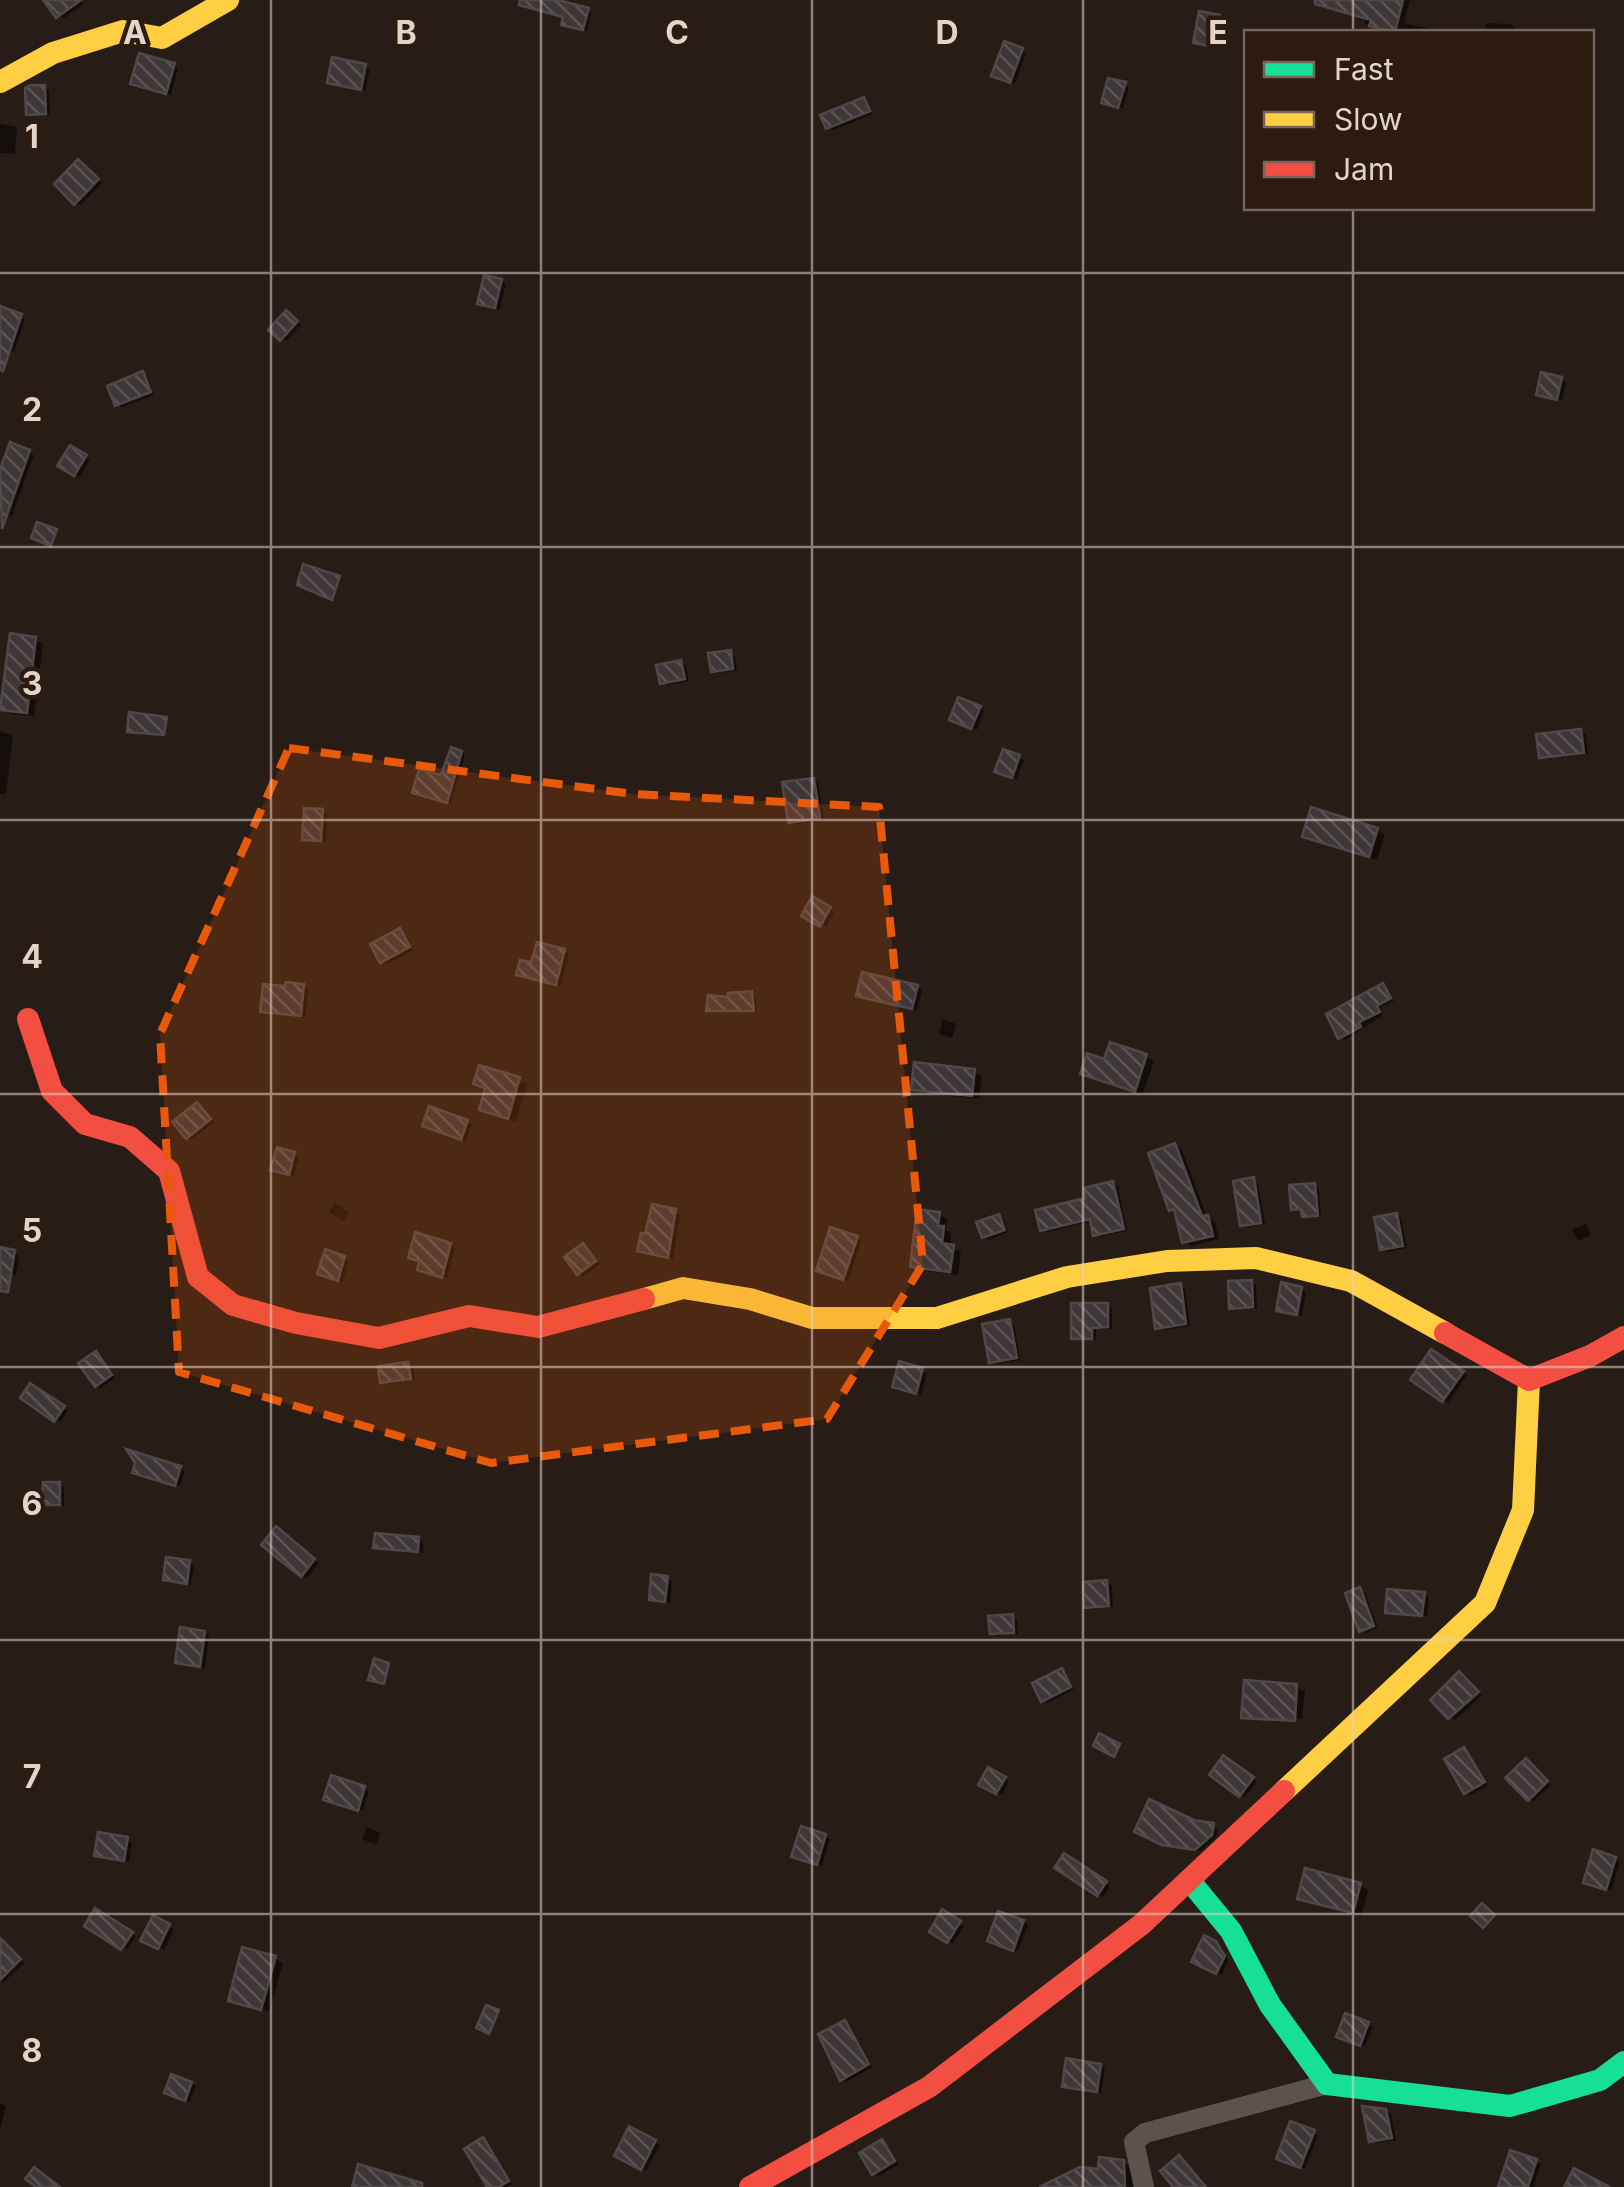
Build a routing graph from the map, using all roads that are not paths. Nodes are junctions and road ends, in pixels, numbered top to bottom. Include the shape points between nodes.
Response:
1 (228, 0) edge
2 (0, 82) edge
3 (28, 1019) dead end
4 (1624, 1336) edge
5 (1529, 1380) junction
6 (1189, 1880) junction
7 (1624, 2062) edge
8 (1327, 2084) junction
9 (750, 2187) edge
10 (1144, 2187) edge

1 - 2 street via 162,38 123,31 53,53
3 - 5 street via 52,1091 84,1124 130,1138 169,1170 198,1277 233,1305 296,1323 379,1338 469,1316 538,1327 683,1288 812,1318 937,1318 1067,1278 1167,1261 1256,1258 1352,1281
4 - 5 street
5 - 6 street via 1523,1510 1484,1603
6 - 8 street
6 - 9 street via 1142,1924 929,2087
7 - 8 street via 1600,2080 1510,2106
8 - 10 street via 1145,2133 1134,2142

